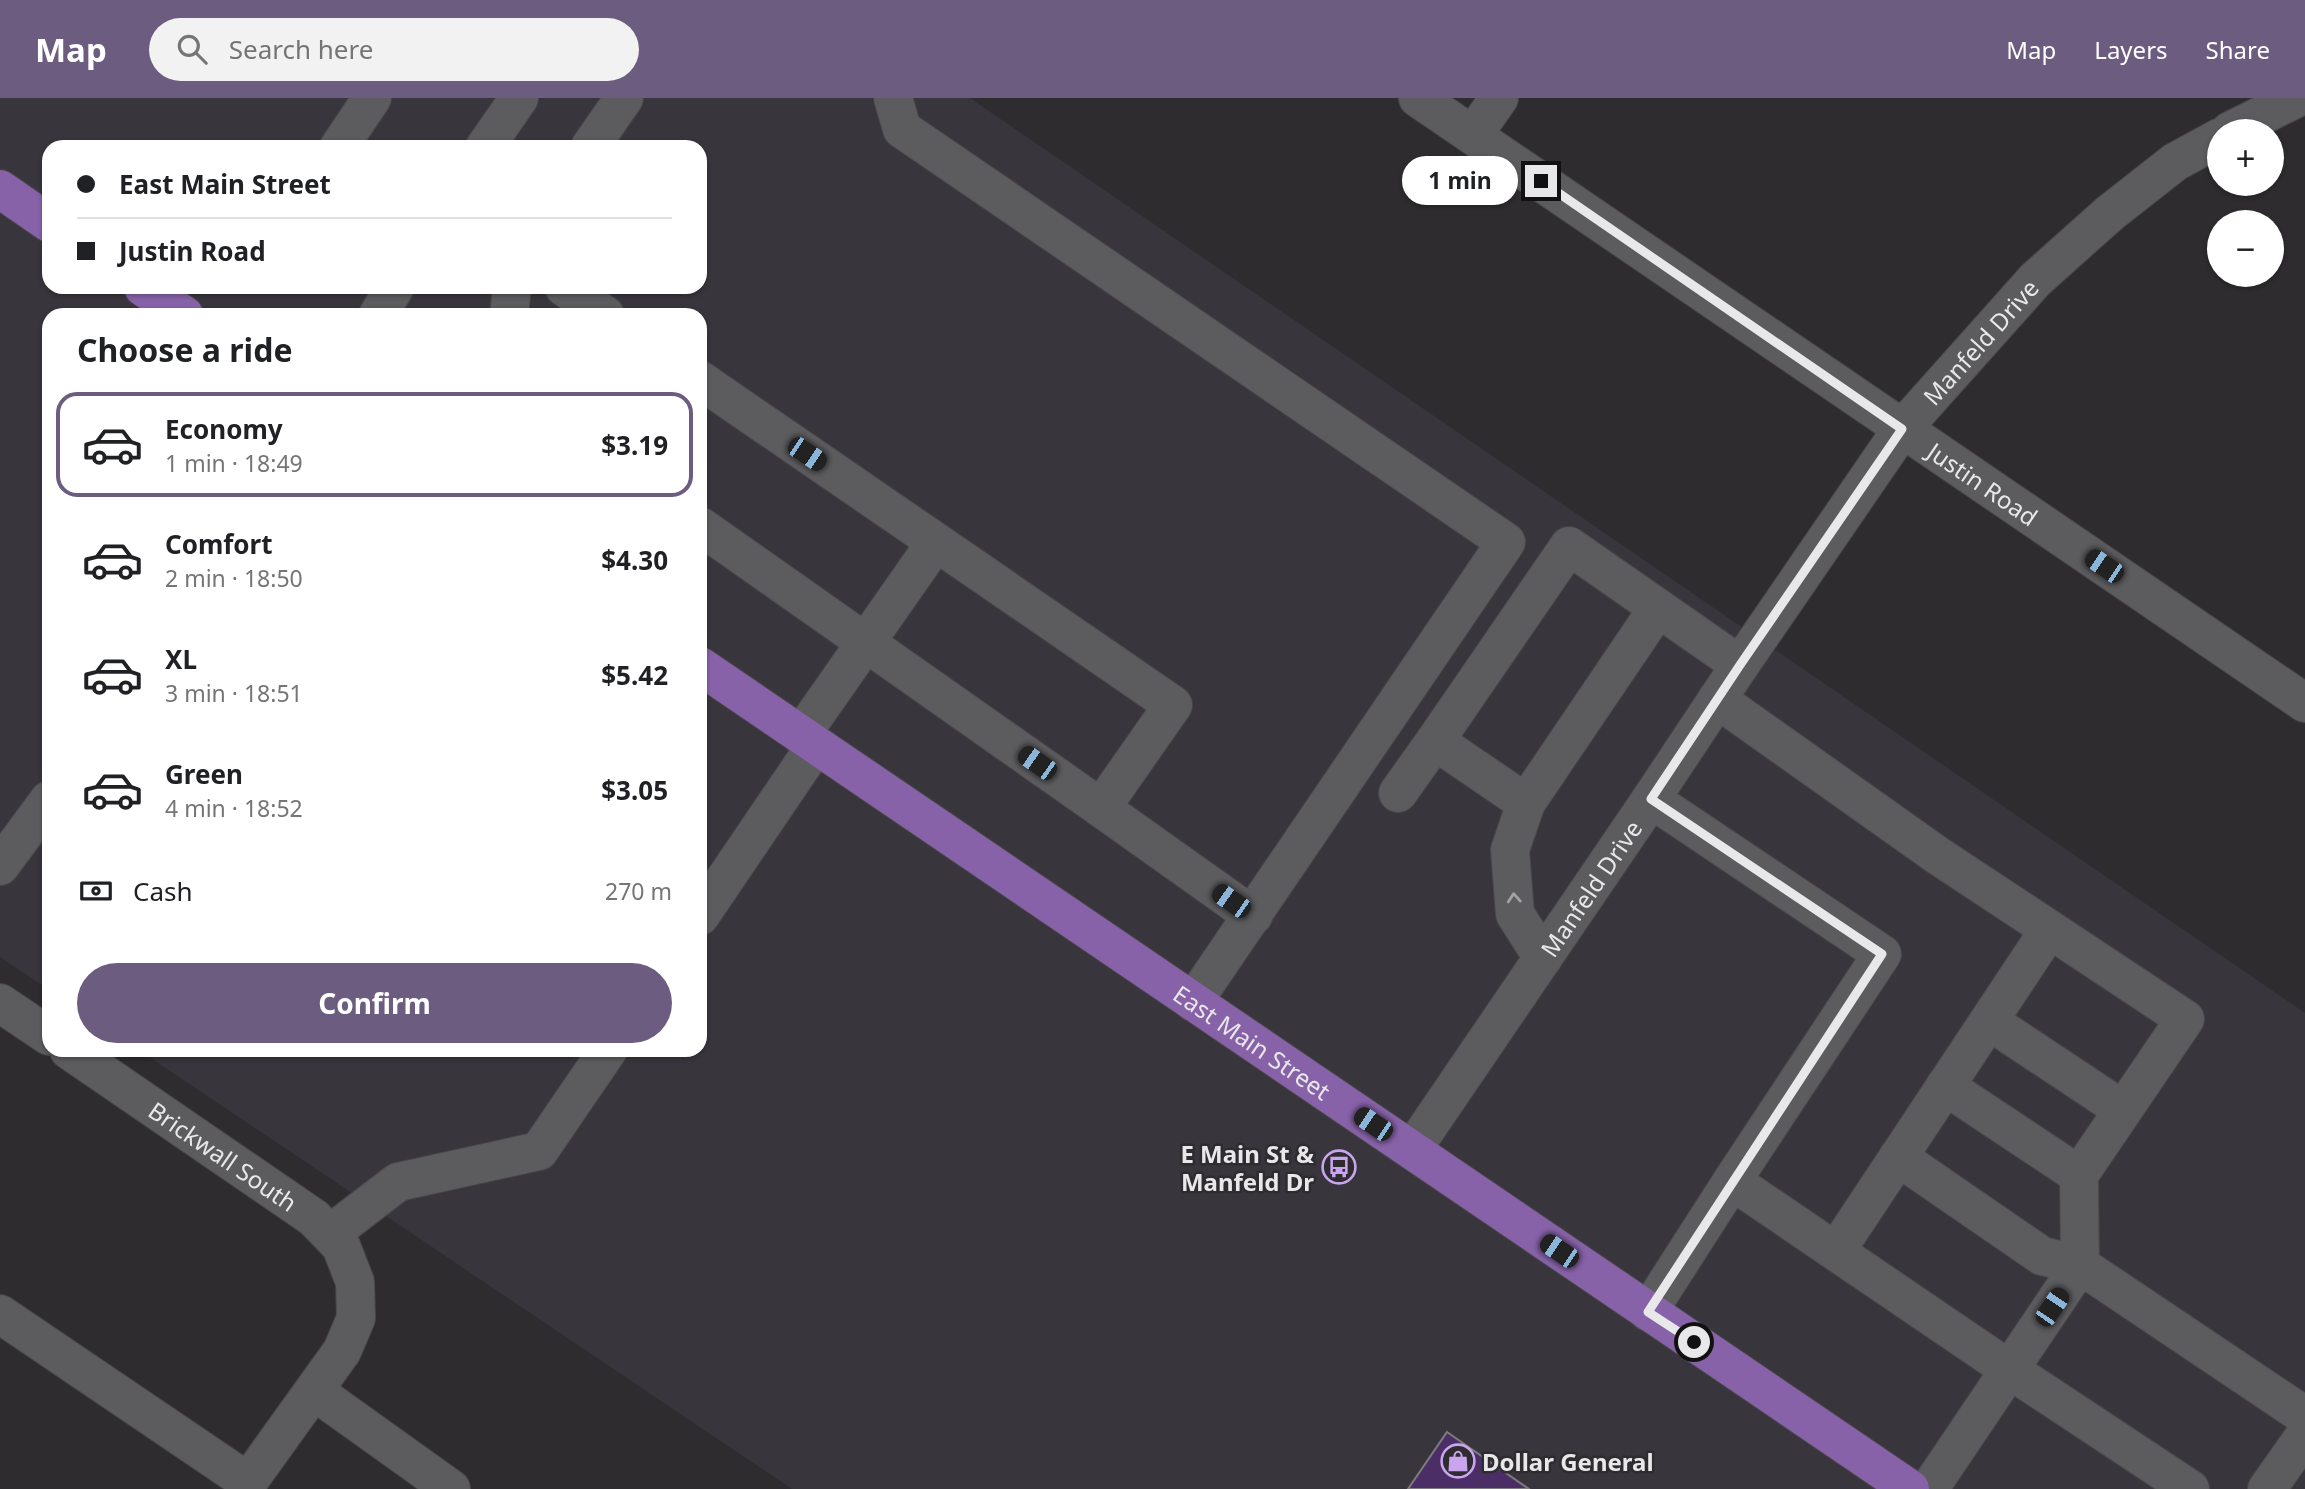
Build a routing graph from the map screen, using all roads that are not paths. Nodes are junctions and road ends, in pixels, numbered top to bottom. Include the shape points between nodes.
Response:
1 (372, 98) edge
2 (519, 98) edge
3 (624, 98) edge
4 (893, 98) edge
5 (1418, 98) edge
6 (1499, 98) edge
7 (2297, 98) edge
8 (2255, 119) edge
9 (1474, 135) junction
10 (344, 140) edge
11 (490, 140) edge
12 (595, 140) edge
13 (2207, 145) edge
14 (0, 190) edge
15 (42, 218) edge
16 (153, 294) edge
17 (574, 294) edge
18 (174, 308) edge
19 (595, 308) edge
20 (707, 385) edge
21 (1902, 429) junction
22 (707, 531) edge
23 (936, 542) junction
24 (1658, 608) junction
25 (866, 641) junction
26 (1740, 665) junction
27 (707, 671) edge
28 (1717, 699) junction
29 (2305, 703) edge
30 (808, 740) junction
31 (1435, 741) junction
32 (1398, 793) dead end
33 (1651, 799) junction
34 (1526, 803) junction
35 (1101, 808) junction
36 (42, 809) edge
37 (0, 866) edge
38 (707, 905) edge
39 (1253, 916) junction
40 (2049, 930) junction
41 (1543, 958) junction
42 (1194, 1002) junction
43 (0, 1003) edge
44 (1989, 1021) junction
45 (42, 1031) edge
46 (79, 1057) edge
47 (603, 1057) edge
48 (1945, 1086) junction
49 (2123, 1110) junction
50 (1412, 1150) junction
51 (1898, 1157) junction
52 (2079, 1175) junction
53 (1732, 1181) junction
54 (330, 1234) junction
55 (1836, 1251) junction
56 (2080, 1265) junction
57 (1648, 1312) junction
58 (0, 1314) edge
59 (2010, 1370) junction
60 (314, 1391) junction
61 (2305, 1416) edge
62 (2305, 1435) edge
63 (246, 1486) edge
64 (451, 1489) edge
65 (1910, 1489) edge
66 (1929, 1489) edge
67 (2190, 1489) edge
68 (2267, 1489) edge

1 - 10 street
2 - 11 street
3 - 12 street
4 - 39 street via 902,129 1506,542
5 - 9 street, Justin Road
6 - 9 street
7 - 8 street
9 - 21 street, Justin Road
13 - 21 street, Manfeld Drive via 2175,162 2110,213 2035,280
14 - 15 main road
16 - 18 main road
17 - 19 street
20 - 23 street
21 - 26 street, Manfeld Drive
21 - 29 street, Justin Road
22 - 25 street
23 - 25 street
23 - 35 street via 1173,705
24 - 26 street
24 - 31 street via 1569,546
24 - 34 street
25 - 30 street
25 - 35 street
26 - 28 street, Manfeld Drive
27 - 30 main road, East Main Street
28 - 33 street, Manfeld Drive
28 - 40 street
30 - 38 street
30 - 42 main road, East Main Street
31 - 32 street
31 - 34 street
33 - 41 street, Manfeld Drive
33 - 53 street via 1882,954
41 -> 34 street via 1515,914 1510,850
35 - 39 street
36 - 37 street
39 - 42 street
40 - 44 street
40 - 49 street via 2185,1019
41 - 50 street, Manfeld Drive
42 - 50 main road, East Main Street
43 - 45 street
44 - 48 street
44 - 49 street
46 - 54 street, Brickwall South via 314,1218
47 - 54 street via 539,1151 398,1182
48 - 51 street
48 - 52 street
49 - 52 street
50 - 57 main road, East Main Street
51 - 55 street
51 - 56 street via 2042,1256
52 - 56 street
53 - 55 street
53 - 57 street
54 - 60 street, Brickwall South via 341,1246 355,1282 356,1318 342,1352
55 - 59 street
56 - 59 street
56 - 61 street
57 - 65 main road, East Main Street
58 - 63 street
59 - 66 street
59 - 67 street
60 - 63 street, Brickwall South
60 - 64 street
62 - 68 street

